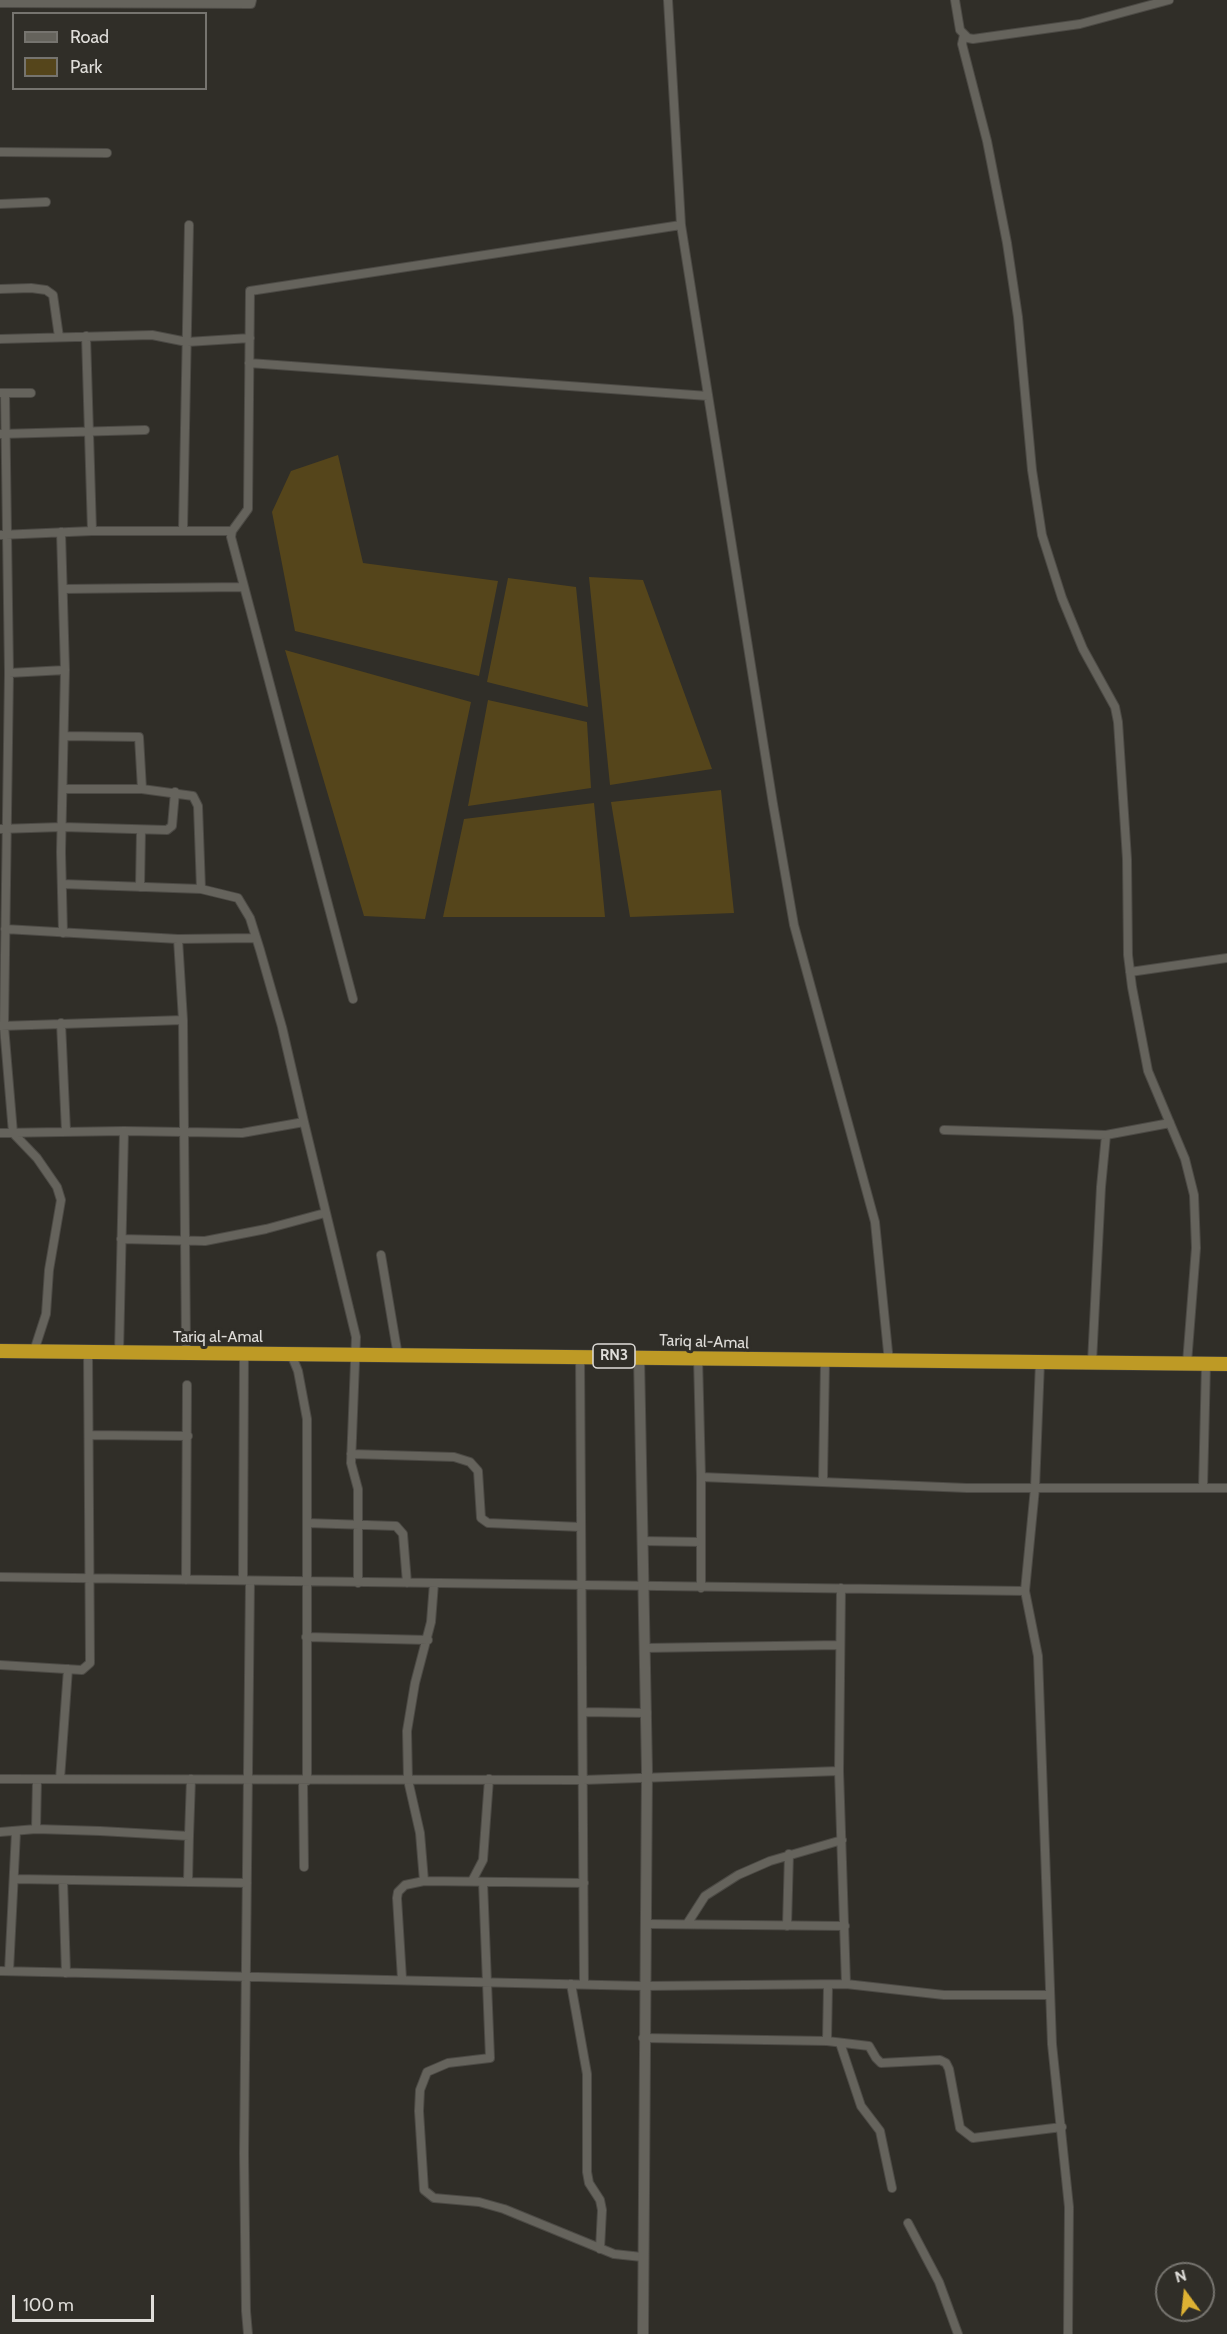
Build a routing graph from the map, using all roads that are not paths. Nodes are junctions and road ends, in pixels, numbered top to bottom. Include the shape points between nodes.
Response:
1 (252, 0) edge
2 (668, 0) edge
3 (955, 0) edge
4 (1169, 0) edge
5 (0, 3) edge
6 (964, 35) junction
7 (0, 152) edge
8 (107, 153) dead end
9 (46, 202) dead end
10 (0, 204) edge
11 (189, 225) dead end
12 (681, 225) junction
13 (0, 289) edge
14 (86, 336) junction
15 (59, 337) junction
16 (250, 338) junction
17 (0, 339) edge
18 (187, 342) junction
19 (249, 363) junction
20 (2, 393) edge
21 (31, 393) dead end
22 (708, 396) junction
23 (89, 430) junction
24 (145, 430) dead end
25 (3, 434) edge
26 (3, 480) edge
27 (183, 530) junction
28 (92, 531) junction
29 (232, 531) junction
30 (61, 532) junction
31 (4, 535) edge
32 (244, 587) junction
33 (63, 589) junction
34 (4, 661) edge
35 (65, 670) junction
36 (9, 673) junction
37 (65, 736) junction
38 (4, 776) edge
39 (64, 789) junction
40 (142, 789) junction
41 (175, 792) junction
42 (62, 827) junction
43 (4, 829) edge
44 (141, 830) junction
45 (62, 884) junction
46 (140, 887) junction
47 (201, 889) junction
48 (5, 929) junction
49 (63, 933) junction
50 (256, 938) junction
51 (178, 939) junction
52 (1227, 958) edge
53 (1130, 972) junction
54 (353, 999) dead end
55 (183, 1020) junction
56 (61, 1023) junction
57 (2, 1026) edge
58 (304, 1122) junction
59 (1170, 1123) junction
60 (66, 1131) junction
61 (124, 1131) junction
62 (944, 1131) dead end
63 (0, 1132) edge
64 (13, 1132) junction
65 (184, 1132) junction
66 (1106, 1135) junction
67 (325, 1213) junction
68 (121, 1239) junction
69 (186, 1242) junction
70 (381, 1255) dead end
71 (186, 1344) dead end
72 (0, 1351) edge
73 (34, 1351) junction
74 (88, 1352) junction
75 (119, 1353) junction
76 (244, 1354) junction
77 (291, 1354) junction
78 (580, 1355) junction
79 (357, 1356) junction
80 (398, 1356) junction
81 (639, 1357) junction
82 (698, 1359) junction
83 (825, 1362) junction
84 (889, 1362) junction
85 (1041, 1362) junction
86 (1092, 1362) junction
87 (1187, 1363) junction
88 (1206, 1364) junction
89 (1227, 1364) edge
90 (187, 1385) dead end
91 (89, 1435) junction
92 (188, 1436) junction
93 (351, 1454) junction
94 (701, 1477) junction
95 (823, 1480) junction
96 (1035, 1488) junction
97 (1203, 1488) junction
98 (1227, 1488) edge
99 (307, 1523) junction
100 (360, 1524) junction
101 (581, 1527) junction
102 (642, 1541) junction
103 (701, 1542) junction
104 (0, 1577) edge
105 (87, 1578) junction
106 (186, 1580) junction
107 (247, 1581) junction
108 (305, 1582) junction
109 (358, 1583) junction
110 (407, 1583) junction
111 (434, 1583) junction
112 (582, 1584) junction
113 (643, 1587) junction
114 (701, 1588) junction
115 (841, 1588) junction
116 (1025, 1591) junction
117 (306, 1637) junction
118 (428, 1640) junction
119 (840, 1645) junction
120 (644, 1648) junction
121 (0, 1665) edge
122 (68, 1669) junction
123 (583, 1712) junction
124 (646, 1713) junction
125 (839, 1771) junction
126 (647, 1778) junction
127 (0, 1779) edge
128 (60, 1779) junction
129 (191, 1779) junction
130 (489, 1779) junction
131 (37, 1780) junction
132 (248, 1780) junction
133 (408, 1780) junction
134 (583, 1780) junction
135 (305, 1781) junction
136 (36, 1829) junction
137 (0, 1832) edge
138 (16, 1832) junction
139 (189, 1836) junction
140 (842, 1840) junction
141 (789, 1854) junction
142 (304, 1868) dead end
143 (15, 1879) junction
144 (63, 1880) junction
145 (424, 1881) junction
146 (472, 1881) junction
147 (188, 1882) junction
148 (483, 1882) junction
149 (247, 1883) junction
150 (584, 1883) junction
151 (647, 1924) junction
152 (687, 1924) junction
153 (787, 1926) junction
154 (845, 1926) junction
155 (4, 1971) edge
156 (66, 1973) junction
157 (246, 1978) junction
158 (402, 1979) junction
159 (487, 1981) junction
160 (571, 1984) junction
161 (584, 1984) junction
162 (846, 1984) junction
163 (644, 1986) junction
164 (828, 1986) junction
165 (1050, 1995) junction
166 (643, 2038) junction
167 (827, 2041) junction
168 (840, 2043) junction
169 (1062, 2127) junction
170 (892, 2188) dead end
171 (908, 2223) dead end
172 (600, 2249) junction
173 (642, 2257) junction
174 (248, 2334) edge
175 (643, 2334) edge
176 (958, 2334) edge
177 (1068, 2334) edge

1 - 5 street via 251,4
2 - 12 street
3 - 6 street
4 - 6 street via 1080,24 973,39
6 - 53 street via 962,44 987,141 1015,296 1042,535 1062,598 1083,649 1115,707 1118,722
7 - 8 street
9 - 10 street
11 - 18 street
12 - 16 street via 250,291
12 - 22 street
13 - 15 street via 30,288 53,295
14 - 15 street
14 - 18 street via 152,335
14 - 23 street
15 - 17 street
16 - 18 street
16 - 19 street
18 - 27 street
19 - 22 street
19 - 29 street via 248,509
20 - 21 street
20 - 25 street
22 - 84 street via 794,925 875,1222
23 - 24 street
23 - 25 street
23 - 28 street
25 - 26 street
26 - 31 street
27 - 28 street
27 - 29 street
28 - 30 street
29 - 32 street
30 - 31 street
30 - 33 street
31 - 34 street
32 - 33 street
32 - 54 street
33 - 35 street
34 - 36 street
35 - 36 street
35 - 37 street
36 - 38 street
37 - 39 street
37 - 40 street via 139,737
38 - 43 street
39 - 40 street
39 - 42 street
40 - 41 street
41 - 44 street via 171,828
41 - 47 street via 197,801
42 - 43 street
42 - 44 street
42 - 45 street
43 - 48 street
44 - 46 street
45 - 46 street
45 - 49 street
46 - 47 street
47 - 50 street via 238,898
48 - 49 street
48 - 57 street
49 - 51 street
50 - 51 street
50 - 58 street
51 - 55 street
52 - 53 street
53 - 59 street via 1148,1071
55 - 56 street
55 - 65 street
56 - 57 street
56 - 60 street
57 - 64 street
58 - 65 street via 242,1133
58 - 67 street
59 - 66 street
59 - 87 street via 1191,1181 1196,1219
60 - 61 street
60 - 64 street
61 - 65 street
61 - 68 street
62 - 66 street
63 - 64 street
64 - 73 street via 37,1158 62,1200 49,1270 46,1314
65 - 69 street
66 - 86 street
67 - 69 street
67 - 79 street via 354,1328
68 - 69 street
68 - 75 street
69 - 71 street
70 - 80 street
72 - 73 highway, Tariq al-Amal / RN3
73 - 74 highway, Tariq al-Amal / RN3
74 - 75 highway, Tariq al-Amal / RN3
74 - 91 street
75 - 76 highway, Tariq al-Amal / RN3
76 - 77 highway, Tariq al-Amal / RN3
76 - 107 street
77 - 79 highway, Tariq al-Amal / RN3
77 - 99 street via 307,1419
78 - 80 highway, Tariq al-Amal / RN3
78 - 81 highway, Tariq al-Amal / RN3
78 - 101 street
79 - 80 highway, Tariq al-Amal / RN3
79 - 93 street
81 - 82 highway, Tariq al-Amal / RN3
81 - 102 street
82 - 83 highway, Tariq al-Amal / RN3
82 - 94 street
83 - 84 highway, Tariq al-Amal / RN3
83 - 95 street
84 - 85 highway, Tariq al-Amal / RN3
85 - 86 highway, Tariq al-Amal / RN3
85 - 96 street
86 - 87 highway, Tariq al-Amal / RN3
87 - 88 highway, Tariq al-Amal / RN3
88 - 89 highway, Tariq al-Amal / RN3
88 - 97 street
90 - 92 street
91 - 92 street
91 - 105 street
92 - 106 street
93 - 100 street
93 - 101 street via 454,1457 470,1462 478,1471 481,1518 488,1523
94 - 95 street
94 - 103 street
95 - 96 street
96 - 97 street
96 - 116 street
97 - 98 street
99 - 100 street
99 - 108 street
100 - 109 street
100 - 110 street via 396,1526 403,1534
101 - 112 street
102 - 103 street
102 - 113 street
103 - 114 street
104 - 105 street
105 - 106 street
105 - 122 street via 90,1663 85,1669
106 - 107 street
107 - 108 street
107 - 132 street
108 - 109 street
108 - 117 street
109 - 110 street
110 - 111 street
111 - 112 street
111 - 118 street
112 - 113 street
112 - 123 street
113 - 114 street
113 - 120 street
114 - 115 street
115 - 116 street
115 - 119 street
116 - 165 street via 1038,1656
117 - 118 street
117 - 135 street
118 - 133 street via 407,1731
119 - 120 street
119 - 125 street
120 - 124 street
121 - 122 street
122 - 128 street
123 - 124 street
123 - 134 street
124 - 126 street
125 - 126 street
125 - 140 street
126 - 134 street
126 - 151 street
127 - 131 street
128 - 129 street
128 - 131 street
129 - 132 street
129 - 139 street
130 - 133 street
130 - 134 street
130 - 146 street via 483,1860
131 - 136 street
132 - 135 street
132 - 149 street
133 - 135 street
133 - 145 street via 420,1833
134 - 150 street
135 - 142 street
136 - 138 street
136 - 139 street
137 - 138 street
138 - 143 street
139 - 147 street
140 - 141 street
140 - 154 street
141 - 152 street via 717,1887 695,1909
141 - 153 street
143 - 144 street
143 - 155 street
144 - 147 street
144 - 156 street
145 - 146 street
145 - 158 street via 405,1885 398,1892
146 - 148 street
147 - 149 street
148 - 150 street
148 - 159 street
149 - 157 street
150 - 161 street
151 - 152 street
151 - 163 street
152 - 153 street
153 - 154 street
154 - 162 street
155 - 156 street
156 - 157 street
157 - 158 street
157 - 174 street
158 - 159 street
159 - 160 street
159 - 172 street via 490,2058 448,2063 427,2073 420,2090 424,2190 434,2198 479,2202 504,2210
160 - 161 street
160 - 172 street via 586,2074 587,2172 602,2210
161 - 163 street
162 - 164 street
162 - 165 street via 945,1995
163 - 164 street
163 - 166 street
164 - 167 street
165 - 169 street via 1053,2063
166 - 167 street
166 - 173 street
167 - 168 street
168 - 169 street via 869,2046 882,2063 946,2063 960,2128 973,2138
168 - 170 street via 861,2106 880,2130
169 - 177 street via 1070,2207
171 - 176 street via 939,2282
172 - 173 street
173 - 175 street

